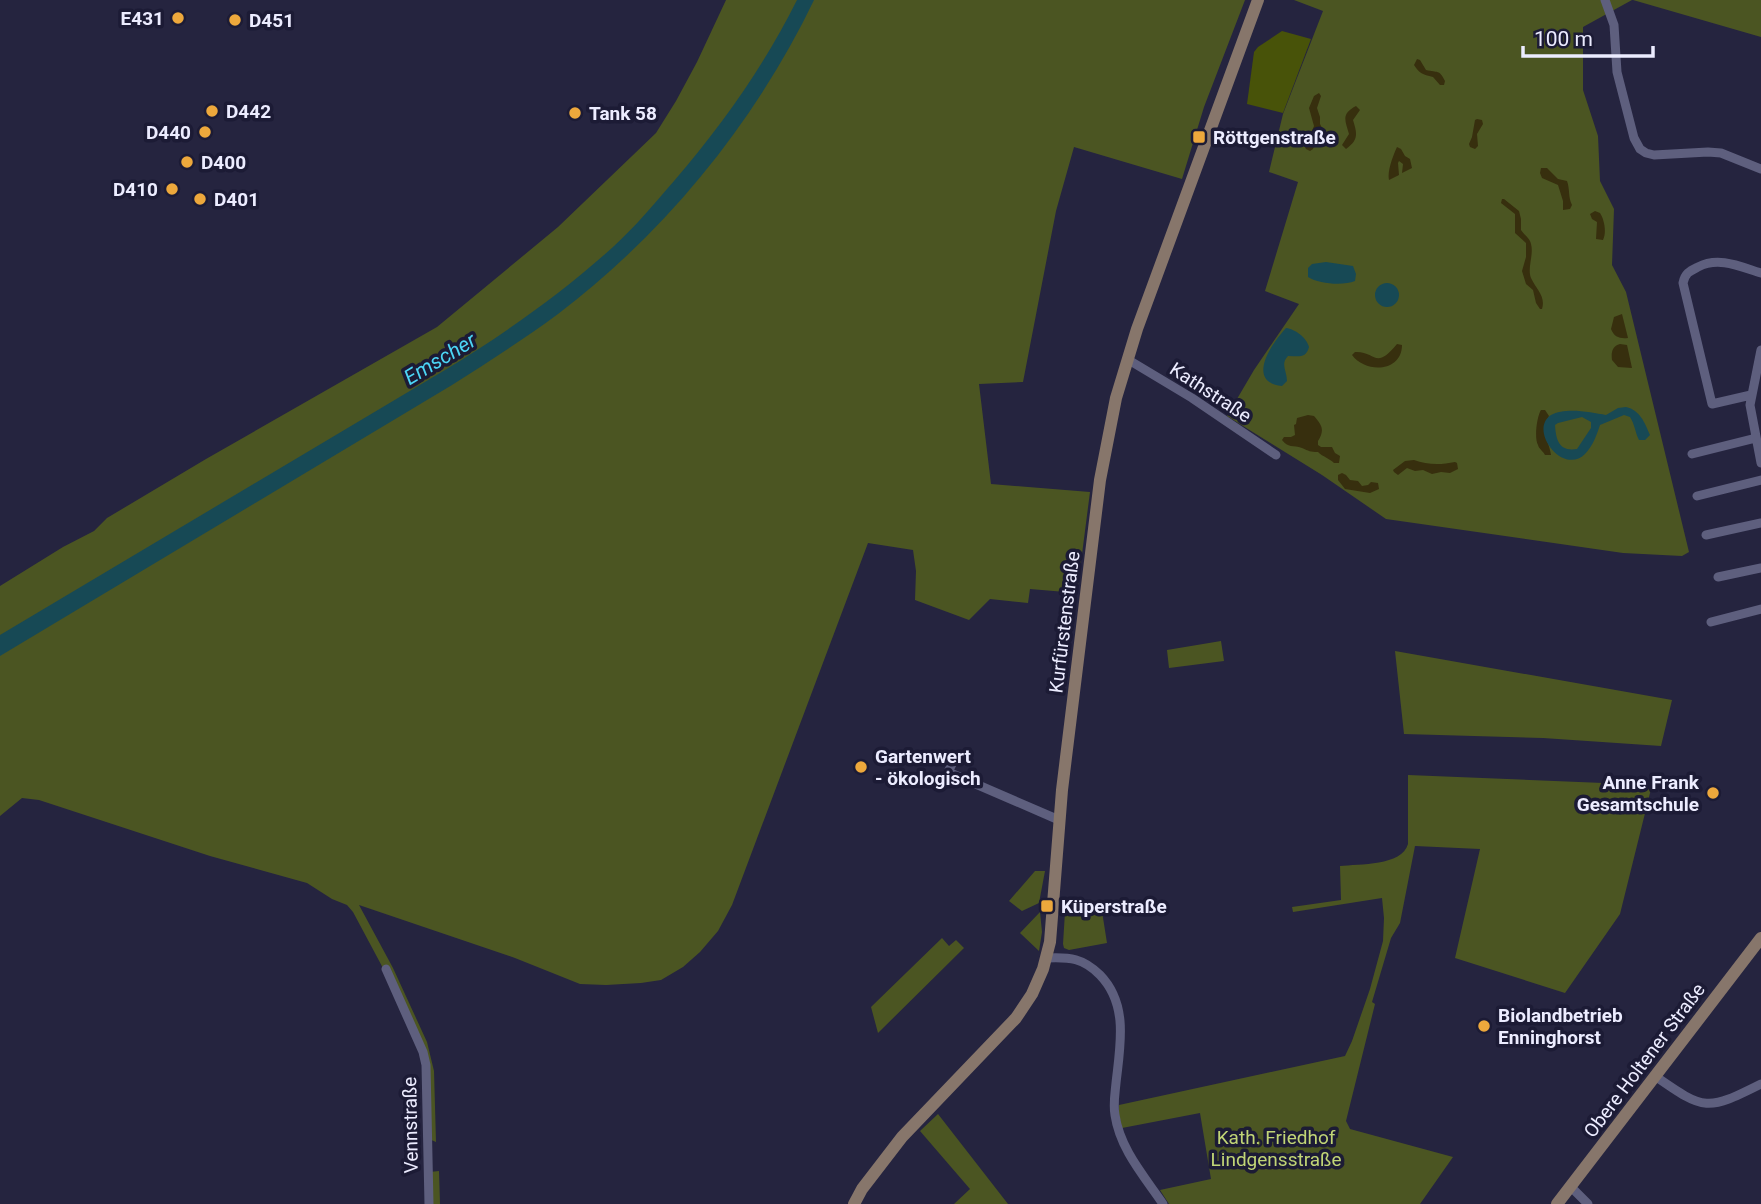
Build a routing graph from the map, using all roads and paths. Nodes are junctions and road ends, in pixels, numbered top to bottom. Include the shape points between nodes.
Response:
1 (1258, 0) edge
2 (1605, 0) edge
3 (1761, 169) edge
4 (1761, 273) edge
5 (1761, 350) edge
6 (1127, 359) junction
7 (1758, 382) edge
8 (1751, 395) junction
9 (1756, 438) junction
10 (1692, 454) dead end
11 (1276, 455) dead end
12 (1761, 463) edge
13 (1761, 480) edge
14 (1697, 496) dead end
15 (1761, 523) edge
16 (1706, 536) dead end
17 (1761, 568) edge
18 (1718, 577) dead end
19 (1761, 609) edge
20 (1712, 622) dead end
21 (952, 764) dead end
22 (1059, 820) junction
23 (1761, 939) edge
24 (1047, 958) junction
25 (386, 969) dead end
26 (1655, 1076) junction
27 (1761, 1084) edge
28 (1571, 1187) junction
29 (429, 1204) edge
30 (854, 1204) edge
31 (1163, 1204) edge
32 (1557, 1204) edge
33 (1588, 1204) edge

1 - 6 main road, Kurfürstenstraße
2 - 3 street via 1614,25 1617,72 1640,149 1654,155 1721,153
4 - 8 street via 1712,262 1689,272 1683,283 1713,404
5 - 7 street
6 - 11 street, Kathstraße
6 - 22 main road, Kurfürstenstraße via 1100,480
7 - 8 street
8 - 9 street
9 - 10 street
9 - 12 street
13 - 14 street
15 - 16 street
17 - 18 street
19 - 20 street
21 - 22 street via 948,772
22 - 24 main road, Kurfürstenstraße
23 - 26 main road, Obere Holtener Straße
24 - 30 main road, Kurfürstenstraße via 1016,1018 908,1130
24 - 31 street via 1080,960 1113,992 1121,1026 1115,1119 1128,1152
25 - 29 street, Vennstraße via 426,1065
26 - 27 street via 1685,1098 1709,1104
26 - 28 main road, Obere Holtener Straße
28 - 32 main road, Obere Holtener Straße
28 - 33 street

